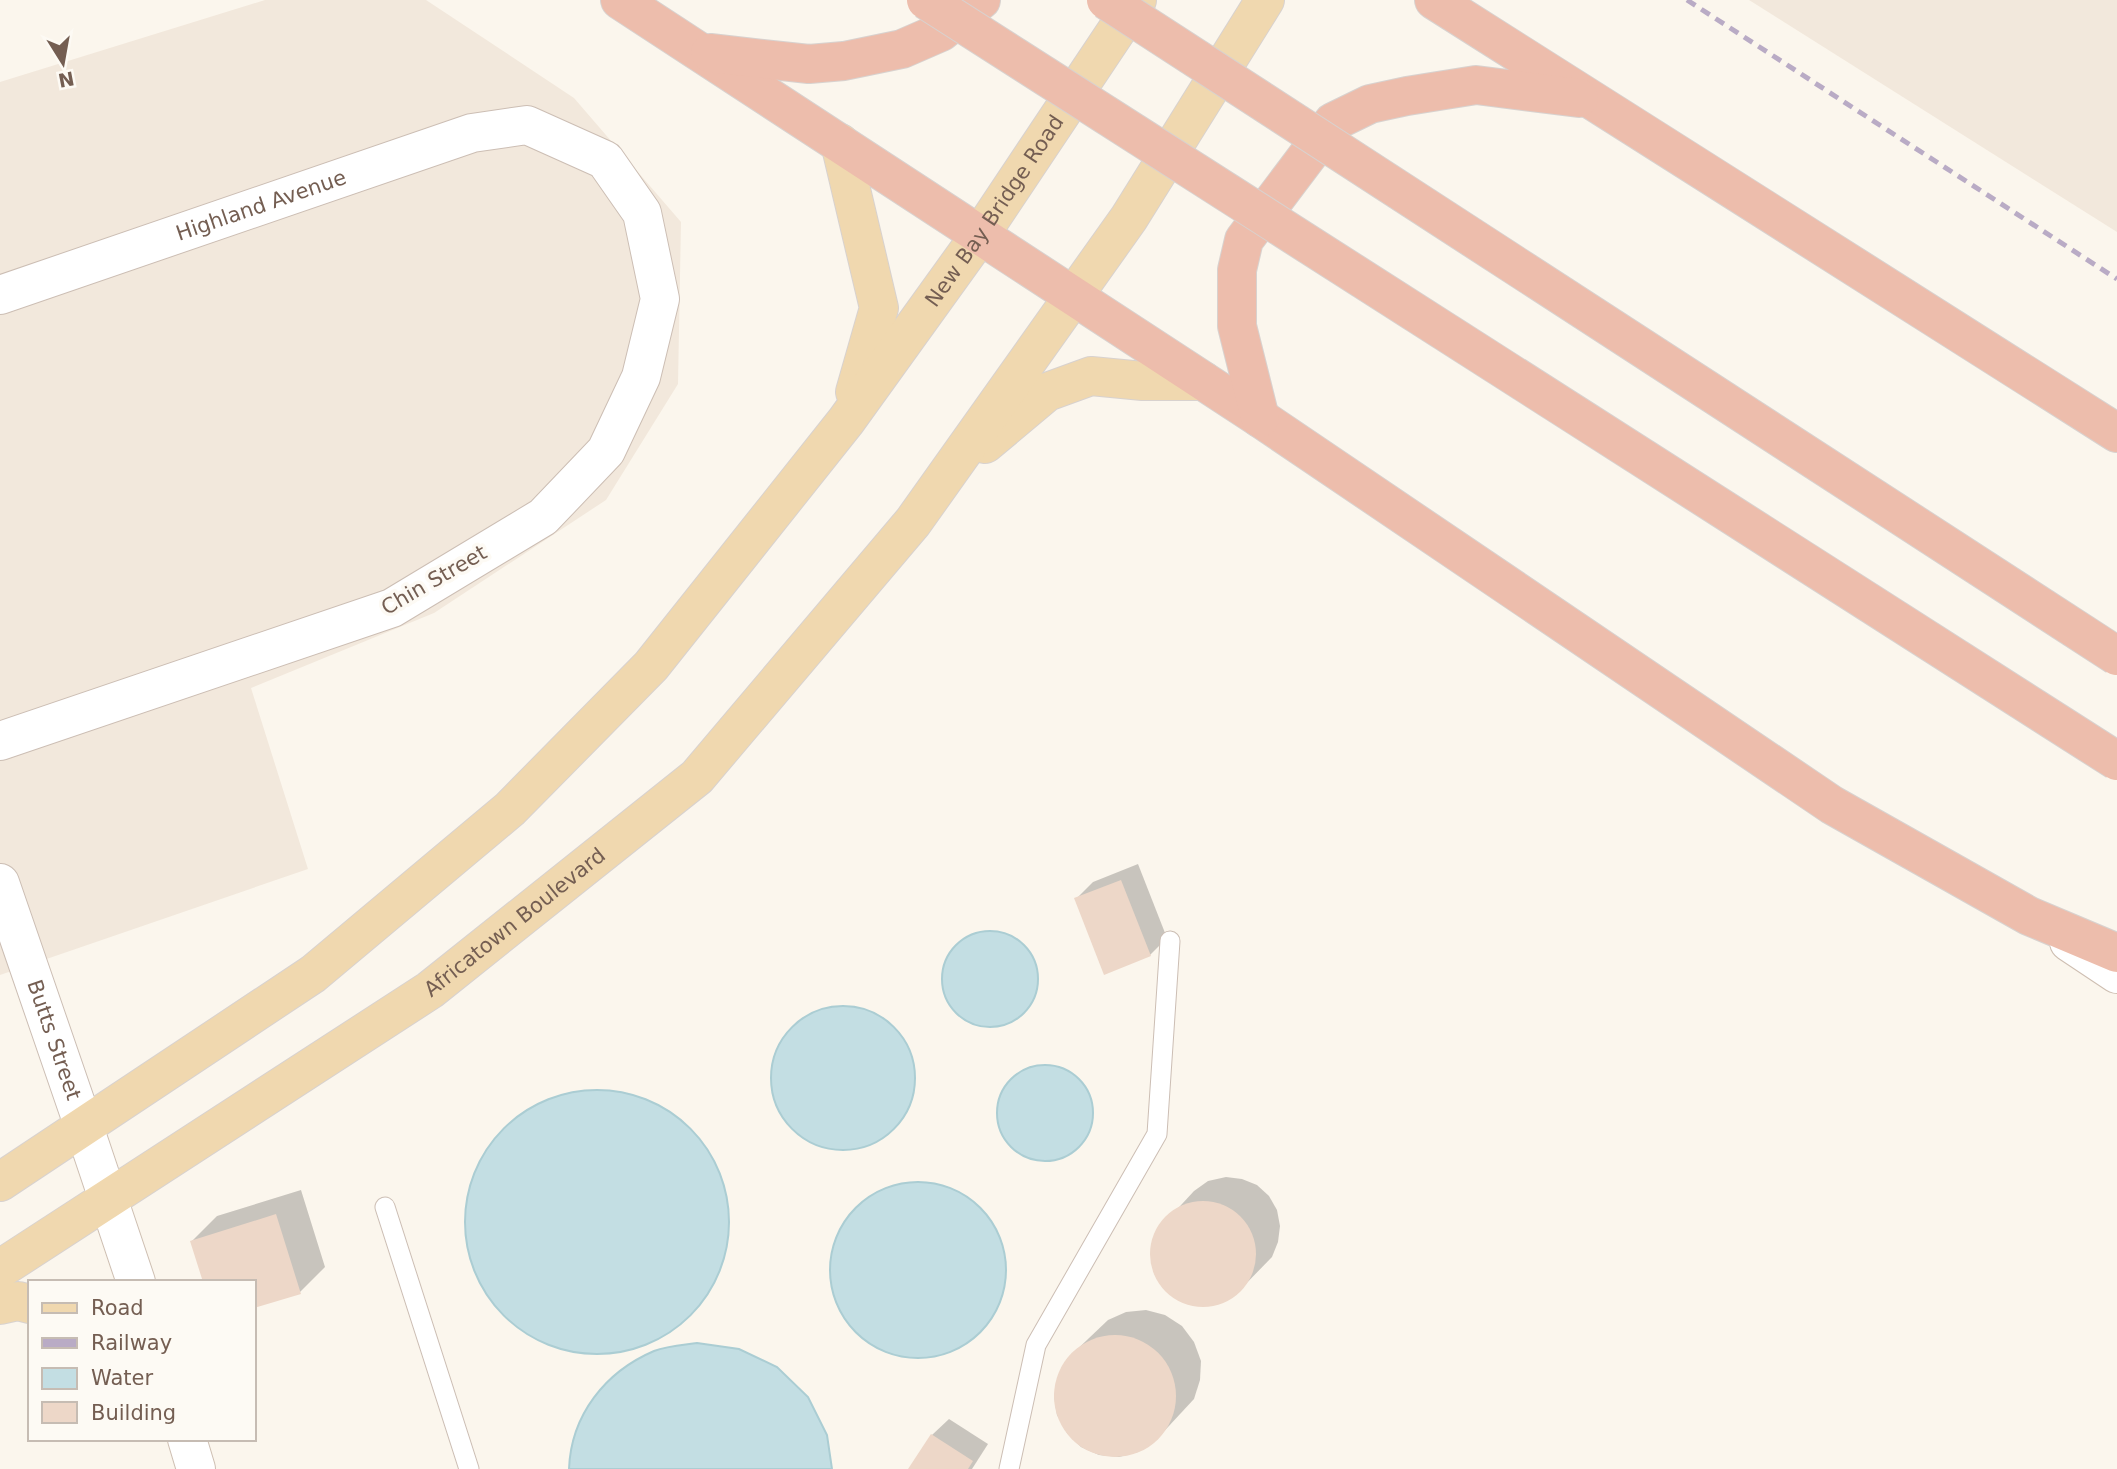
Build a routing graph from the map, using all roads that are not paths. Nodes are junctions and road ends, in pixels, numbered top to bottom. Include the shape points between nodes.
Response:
1 (926, 0) edge
2 (981, 0) edge
3 (1106, 0) edge
4 (1137, 0) edge
5 (622, 1) edge
6 (1261, 3) edge
7 (1441, 3) edge
8 (701, 52) junction
9 (1592, 100) junction
10 (840, 143) junction
11 (980, 234) junction
12 (0, 295) edge
13 (1073, 296) junction
14 (660, 299) joint
15 (1203, 381) junction
16 (1260, 418) junction
17 (846, 421) junction
18 (2117, 433) edge
19 (945, 477) junction
20 (2117, 656) edge
21 (0, 741) edge
22 (2117, 761) edge
23 (0, 883) edge
24 (2029, 916) junction
25 (1170, 941) dead end
26 (2117, 953) edge
27 (2117, 974) edge
28 (83, 1127) junction
29 (0, 1182) edge
30 (108, 1199) junction
31 (385, 1207) dead end
32 (0, 1269) edge
33 (135, 1280) edge
34 (28, 1304) edge
35 (0, 1305) edge
36 (188, 1441) edge
37 (196, 1469) edge
38 (469, 1469) edge
39 (1009, 1469) edge

1 - 22 highway, bridge
2 - 8 highway via 942,32 902,49 844,61 809,64
3 - 20 highway, bridge
4 - 11 main road, New Bay Bridge Road
5 - 8 highway
6 - 13 main road, Africatown Boulevard via 1129,218
7 - 9 highway
8 - 10 highway
9 - 16 highway via 1476,85 1370,104 1333,122 1244,240 1237,270 1237,326
9 - 18 highway
10 - 11 highway
10 - 17 main road via 879,308
11 - 13 highway
11 - 17 main road, New Bay Bridge Road
12 - 14 street, Highland Avenue via 472,133 527,125 605,160 642,213
13 - 15 highway
13 - 19 main road, Africatown Boulevard
14 - 21 street, Chin Street via 641,377 606,451 543,517 392,608
15 - 16 highway
15 - 19 main road via 1091,376 1070,382 1048,393
16 - 24 highway via 1832,805
17 - 28 main road via 651,666 510,809 313,974
19 - 30 main road, Africatown Boulevard via 913,522 697,777 430,990
23 - 28 street, Butts Street
24 - 26 highway
24 - 27 street
25 - 39 lane via 1157,1134 1036,1345
28 - 29 main road
28 - 30 street, Butts Street
30 - 32 main road, Africatown Boulevard
30 - 33 street, Butts Street
31 - 38 lane
34 - 35 main road
36 - 37 street

